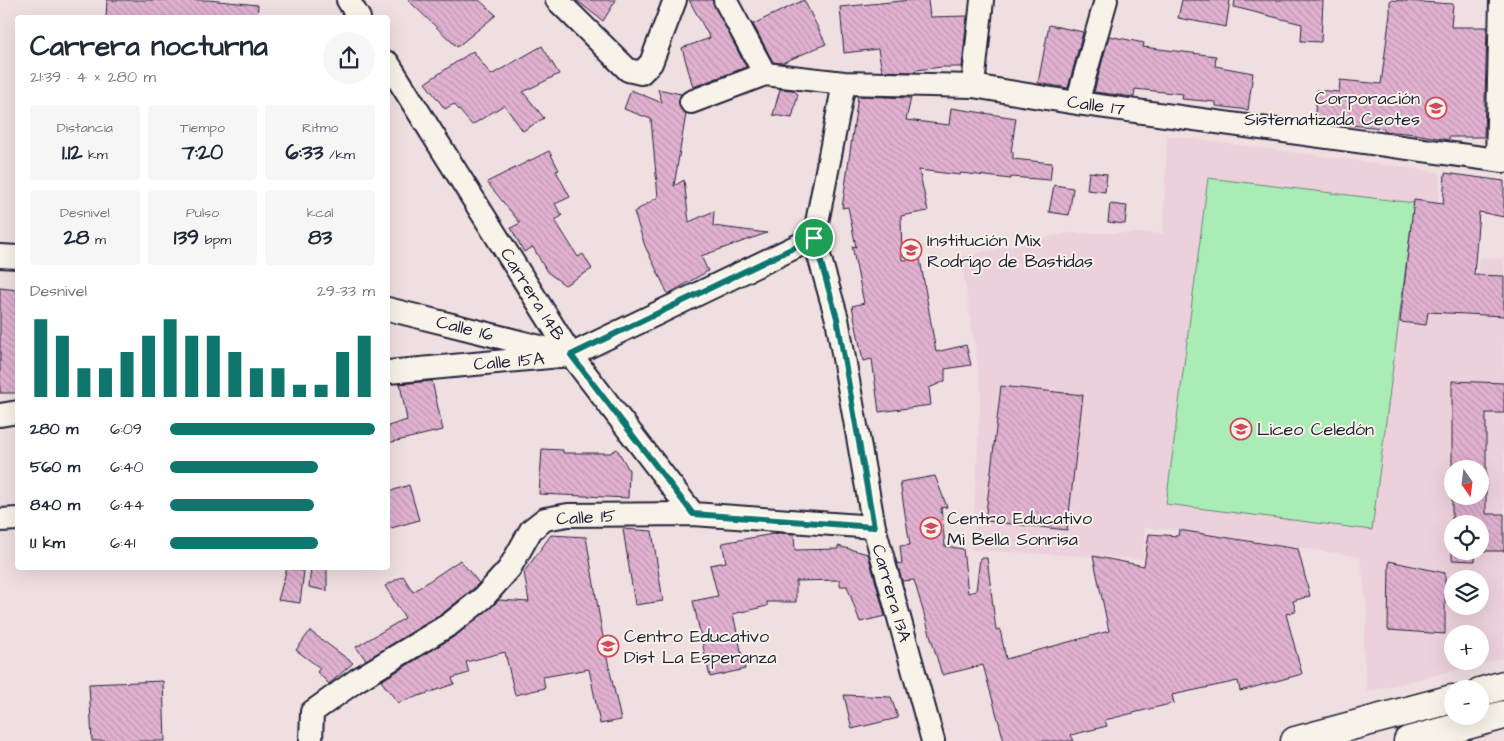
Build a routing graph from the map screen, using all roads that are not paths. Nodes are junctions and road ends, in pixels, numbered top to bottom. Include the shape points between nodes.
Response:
1 (348, 0) edge
2 (557, 0) edge
3 (675, 0) edge
4 (725, 0) edge
5 (982, 0) edge
6 (1106, 0) edge
7 (1501, 0) edge
8 (357, 15) edge
9 (390, 66) edge
10 (764, 74) junction
11 (844, 83) junction
12 (974, 86) junction
13 (691, 102) dead end
14 (1077, 103) junction
15 (1501, 161) edge
16 (814, 238) junction
17 (0, 256) edge
18 (15, 257) edge
19 (390, 310) edge
20 (571, 355) junction
21 (390, 372) edge
22 (15, 412) edge
23 (0, 415) edge
24 (693, 514) junction
25 (15, 519) edge
26 (0, 520) edge
27 (874, 527) junction
28 (1504, 685) edge
29 (1489, 689) edge
30 (1444, 701) edge
31 (1504, 715) edge
32 (310, 741) edge
33 (934, 741) edge
34 (1295, 741) edge
35 (1408, 741) edge

1 - 8 street
2 - 3 street via 628,70 641,73 651,64
4 - 10 street
5 - 12 street
6 - 14 street
7 - 15 street
9 - 20 street, Carrera 14B
10 - 11 street, Calle 17
10 - 13 street, Calle 17
11 - 12 street, Calle 17
11 - 16 street
12 - 14 street, Calle 17
14 - 15 street, Calle 17
16 - 20 street, Calle 15A
16 - 27 street, Carrera 13A via 837,318
17 - 18 street
19 - 20 street, Calle 16
20 - 21 street, Calle 15A
20 - 24 street, Carrera 14B
22 - 23 street
24 - 27 street, Calle 15
24 - 32 street, Calle 15 via 568,515 545,519 531,530 510,568 483,598 450,624 357,680 312,712
25 - 26 street
27 - 33 street, Carrera 13A
28 - 29 main road
30 - 34 main road
31 - 35 main road

